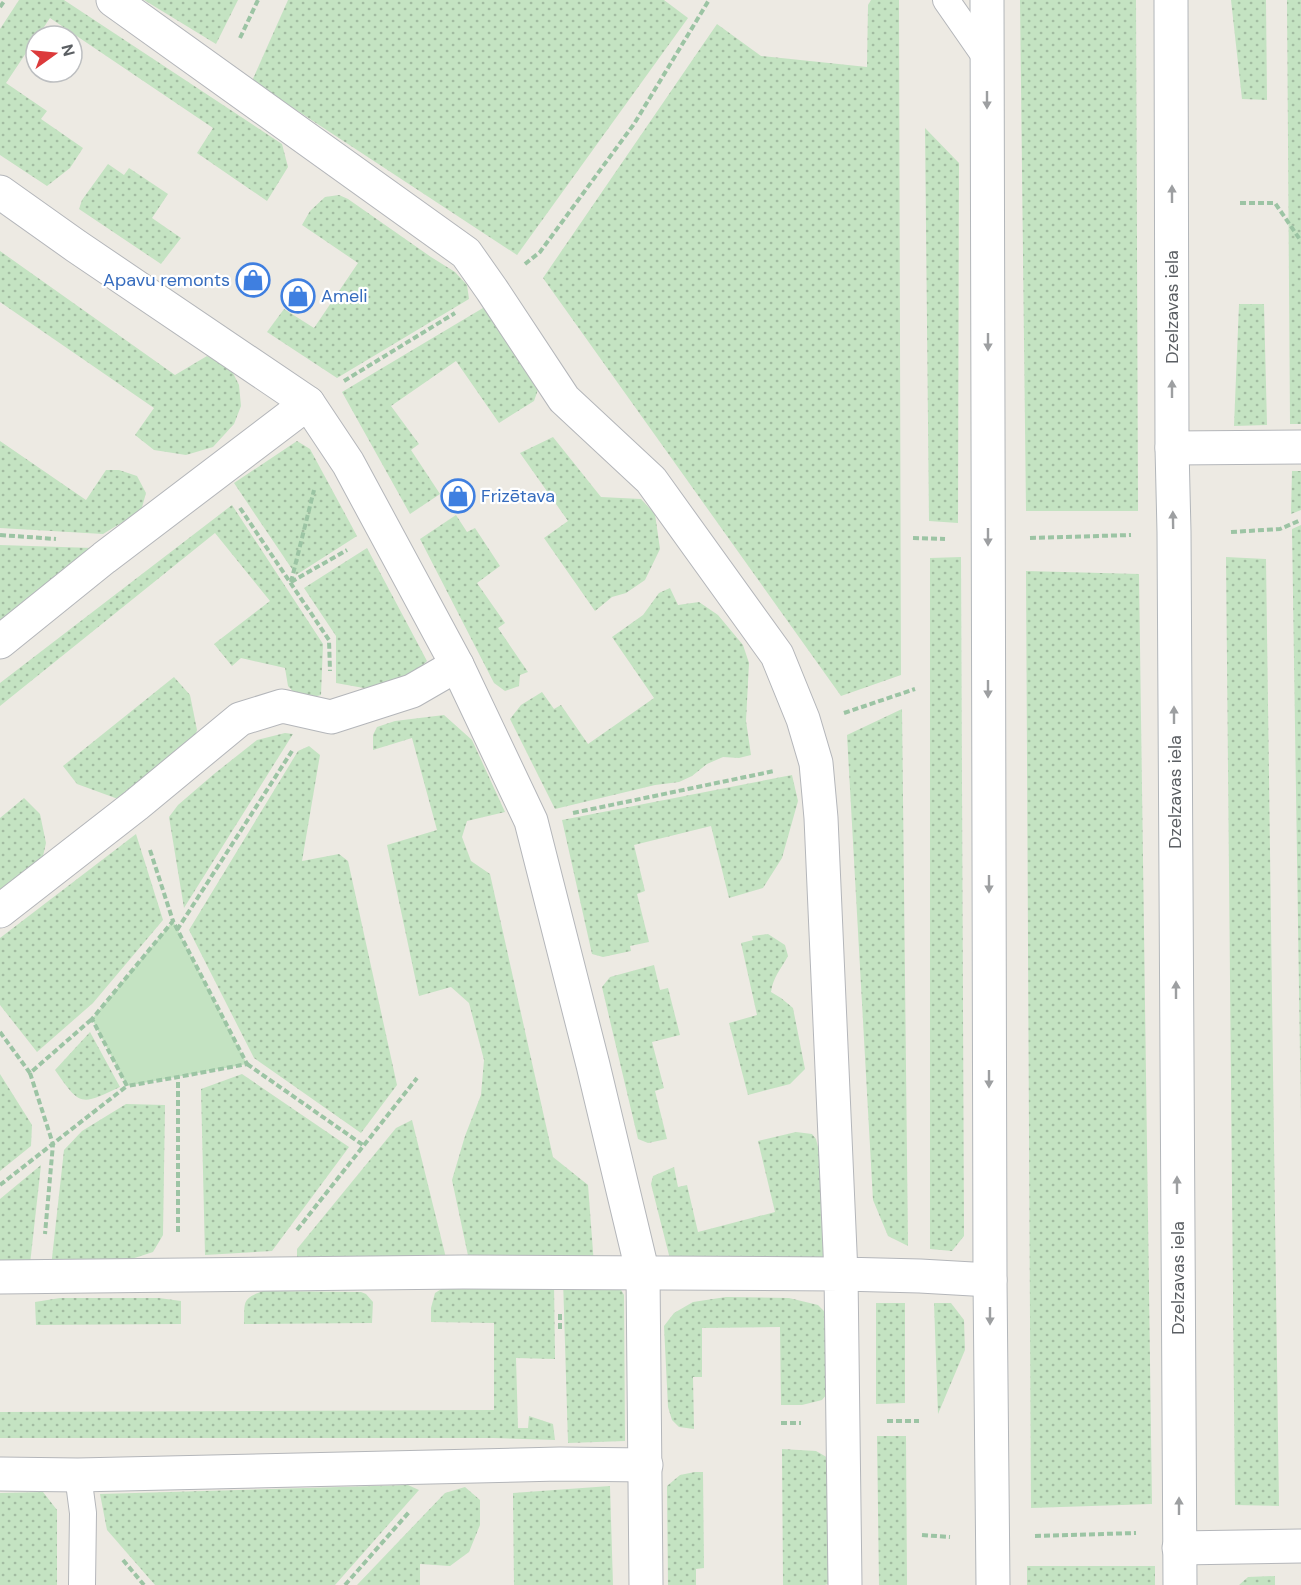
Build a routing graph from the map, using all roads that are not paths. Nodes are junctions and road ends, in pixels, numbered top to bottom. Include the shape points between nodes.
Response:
1 (112, 0) edge
2 (946, 0) edge
3 (987, 0) edge
4 (1172, 0) edge
5 (987, 59) junction
6 (0, 192) edge
7 (308, 403) junction
8 (1301, 447) edge
9 (1172, 448) junction
10 (0, 642) edge
11 (457, 665) junction
12 (0, 911) edge
13 (642, 1274) junction
14 (841, 1274) junction
15 (0, 1277) edge
16 (990, 1280) junction
17 (645, 1466) junction
18 (0, 1474) edge
19 (78, 1475) junction
20 (1301, 1546) edge
21 (1179, 1548) junction
22 (82, 1585) edge
23 (646, 1585) edge
24 (845, 1585) edge
25 (993, 1585) edge
26 (1180, 1585) edge

1 - 14 street via 466,254 564,399 651,480 777,655 804,719 816,763
2 - 5 lane
3 - 5 street
9 -> 4 street, Dzelzavas iela
5 -> 16 street
6 - 7 street
7 - 10 street
7 - 11 street via 348,463
8 - 9 street
21 -> 9 street, Dzelzavas iela
11 - 12 street via 412,691 325,716 282,706 240,719
11 - 13 street via 531,821 591,1053
13 - 14 street
13 - 15 street
13 - 17 street
14 - 16 street
14 - 24 street
16 -> 25 street
17 - 19 street via 560,1464
17 - 23 street
18 - 19 street
19 - 22 lane via 83,1513
20 - 21 street
21 - 26 street, Dzelzavas iela

